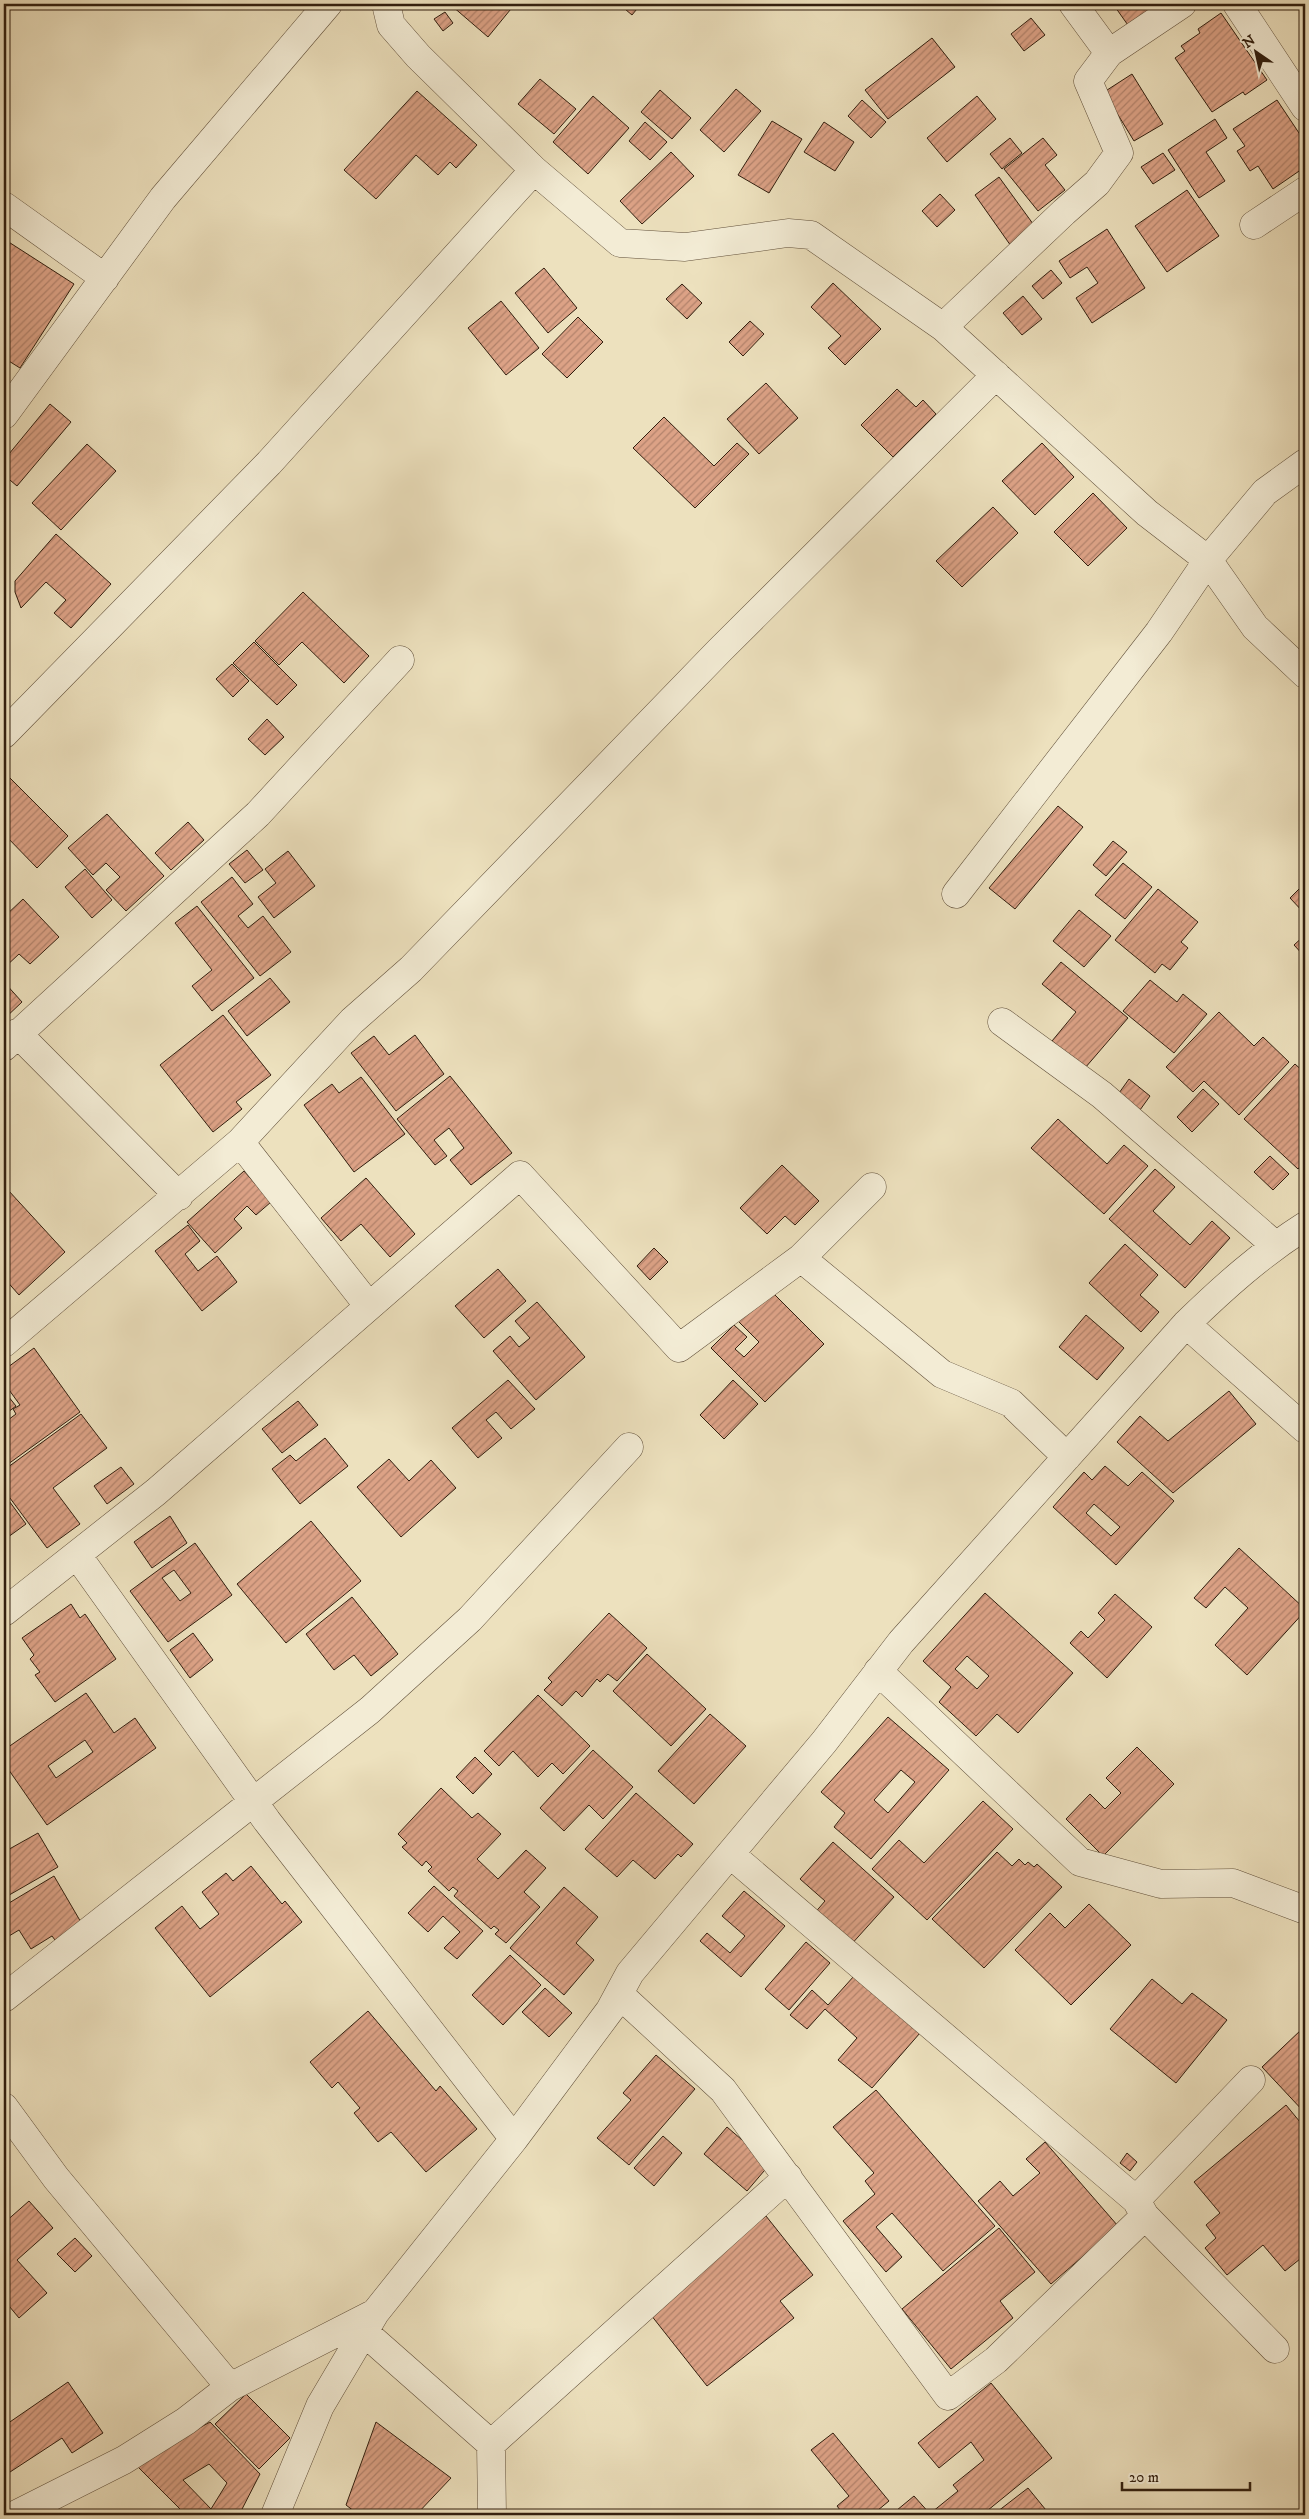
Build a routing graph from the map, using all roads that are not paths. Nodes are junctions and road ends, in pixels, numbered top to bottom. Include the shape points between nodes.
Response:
1 (328, 4) edge
2 (386, 4) edge
3 (1073, 4) edge
4 (1182, 4) edge
5 (1237, 4) edge
6 (1109, 53) junction
7 (1305, 107) edge
8 (534, 170) junction
9 (1305, 191) edge
10 (4, 206) edge
11 (1254, 225) dead end
12 (105, 278) junction
13 (943, 327) junction
14 (996, 375) junction
15 (7, 406) edge
16 (1305, 463) edge
17 (1208, 560) junction
18 (400, 660) dead end
19 (1305, 674) edge
20 (4, 734) edge
21 (956, 894) dead end
22 (1002, 1022) dead end
23 (10, 1040) edge
24 (240, 1142) junction
25 (872, 1187) dead end
26 (179, 1196) junction
27 (1305, 1226) edge
28 (1275, 1245) junction
29 (801, 1258) junction
30 (368, 1305) junction
31 (1186, 1324) junction
32 (4, 1344) edge
33 (1305, 1429) edge
34 (629, 1447) dead end
35 (1067, 1457) junction
36 (77, 1555) junction
37 (4, 1612) edge
38 (878, 1671) junction
39 (254, 1803) junction
40 (730, 1854) junction
41 (1305, 1910) edge
42 (619, 1994) junction
43 (4, 1998) edge
44 (1251, 2080) dead end
45 (4, 2107) edge
46 (514, 2139) junction
47 (788, 2177) junction
48 (1141, 2208) junction
49 (370, 2323) junction
50 (1275, 2349) dead end
51 (230, 2387) junction
52 (491, 2444) junction
53 (15, 2515) edge
54 (275, 2515) edge
55 (492, 2515) edge

1 - 12 street via 163,198
2 - 8 street via 391,25 418,56
3 - 6 street
4 - 6 street
5 - 7 street
6 - 13 street via 1088,81 1119,154 1097,183
8 - 13 street via 620,244 685,247 788,234 811,235
8 - 20 street via 269,463
9 - 11 street
10 - 12 street
12 - 15 street
13 - 14 street
14 - 17 street via 1147,513
14 - 24 street via 726,644 411,969 352,1021
16 - 17 street via 1265,492
17 - 19 street via 1255,627
17 - 21 street via 1159,632
18 - 23 street via 258,814
22 - 28 street via 1102,1095
23 - 26 street
24 - 26 street
24 - 30 street
25 - 29 street
26 - 32 street
27 - 28 street
28 - 31 street via 1228,1283
29 - 30 street via 679,1348 520,1175
29 - 35 street via 942,1374 1011,1403
30 - 36 street via 156,1492
31 - 33 street
31 - 35 street
34 - 39 street via 470,1618 370,1710
35 - 38 street
36 - 37 street
36 - 39 street
38 - 40 street via 824,1742
38 - 41 street via 1080,1862 1161,1884 1233,1883
39 - 43 street
39 - 46 street
40 - 42 street via 630,1973
40 - 48 street
42 - 46 street
42 - 47 street via 723,2090
44 - 48 street
45 - 51 street via 56,2178
46 - 49 street
47 - 48 street via 948,2396 996,2360
47 - 52 street
48 - 50 street
49 - 51 street
49 - 52 street
49 - 54 street via 320,2406
51 - 53 street via 186,2421 124,2460
52 - 55 street

